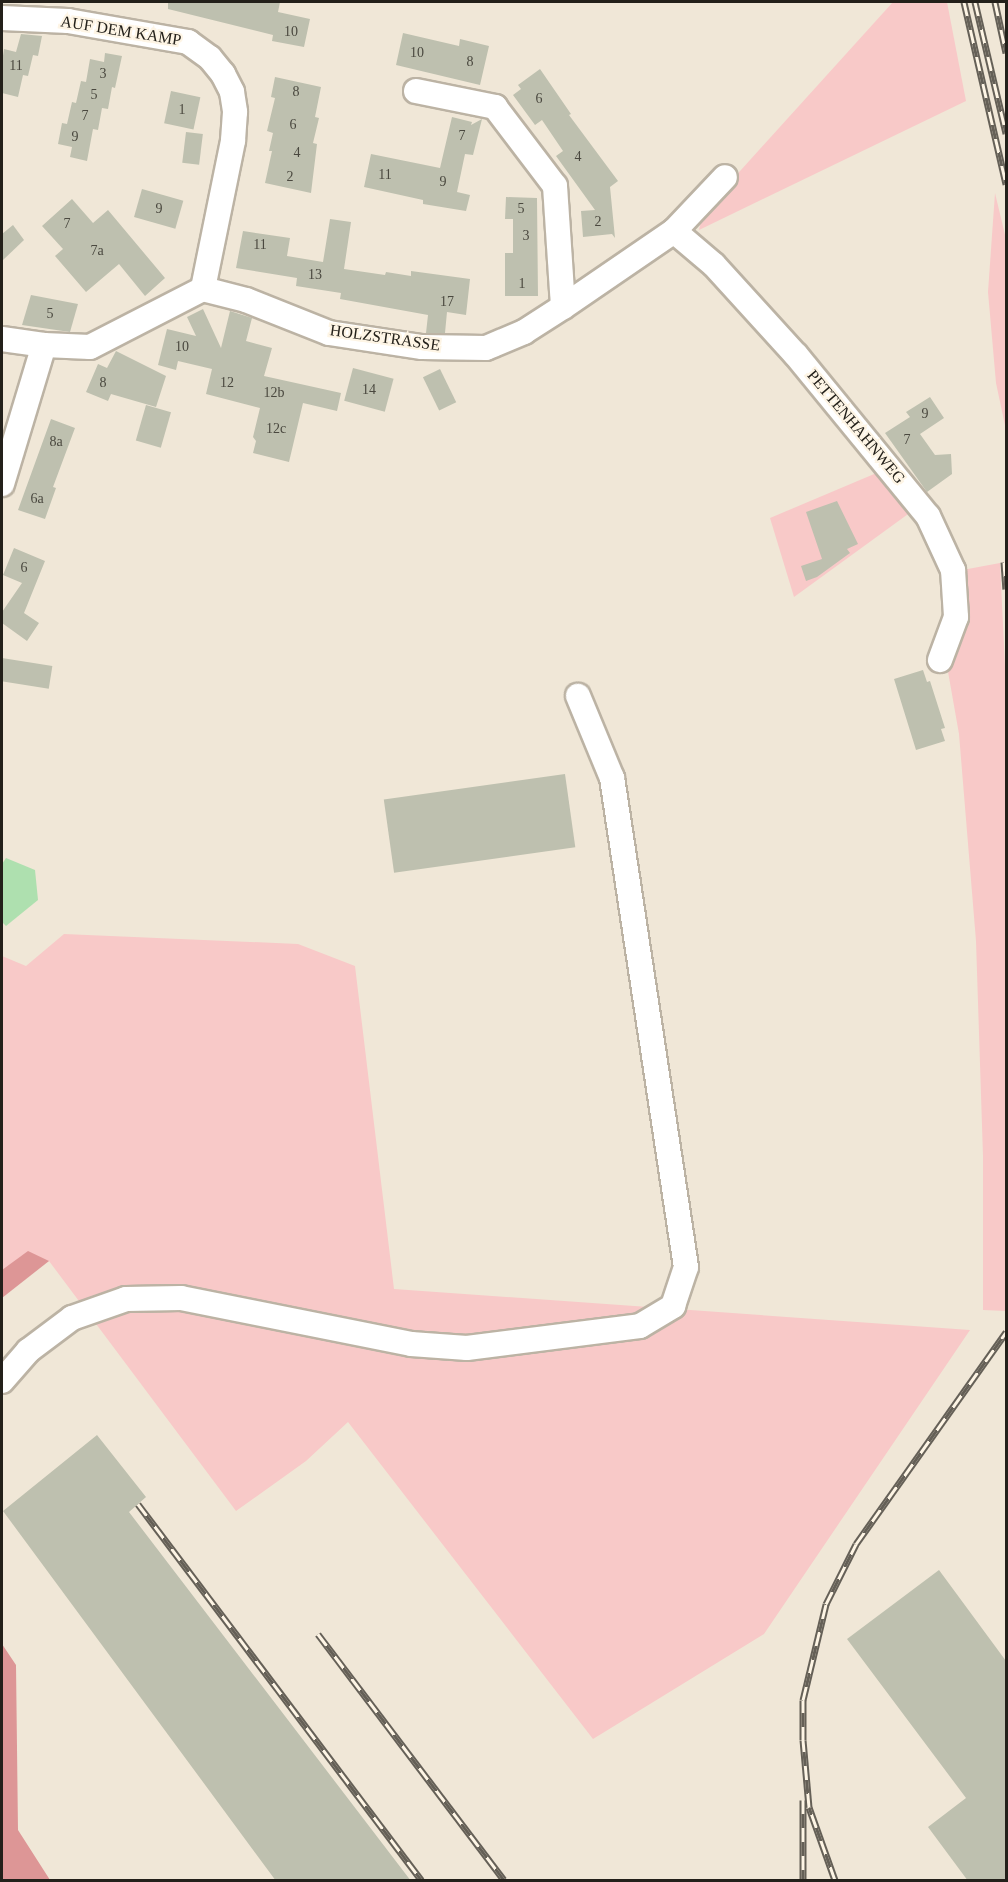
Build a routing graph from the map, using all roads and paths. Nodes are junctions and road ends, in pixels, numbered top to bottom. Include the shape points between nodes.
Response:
1 (2, 18) edge
2 (416, 91) dead end
3 (725, 177) dead end
4 (674, 231) junction
5 (203, 289) junction
6 (563, 308) junction
7 (2, 339) edge
8 (44, 345) junction
9 (2, 484) edge
10 (940, 660) dead end
11 (578, 696) dead end
12 (2, 1381) edge

1 - 5 street, AUF DEM KAMP via 68,21 188,42 224,74 235,111 233,141
2 - 6 street via 495,107 555,186
3 - 4 street, HOLZSTRASSE
4 - 6 street, HOLZSTRASSE
4 - 10 street, PETTENHAHNWEG via 714,266 796,355 928,516 953,570 956,617
5 - 6 street, HOLZSTRASSE via 246,300 329,333 422,347 486,348 524,332
5 - 8 street via 90,347
7 - 8 street
8 - 9 street
11 - 12 street via 612,778 686,1267 673,1306 640,1326 467,1348 411,1344 181,1298 126,1299 72,1318 28,1351

